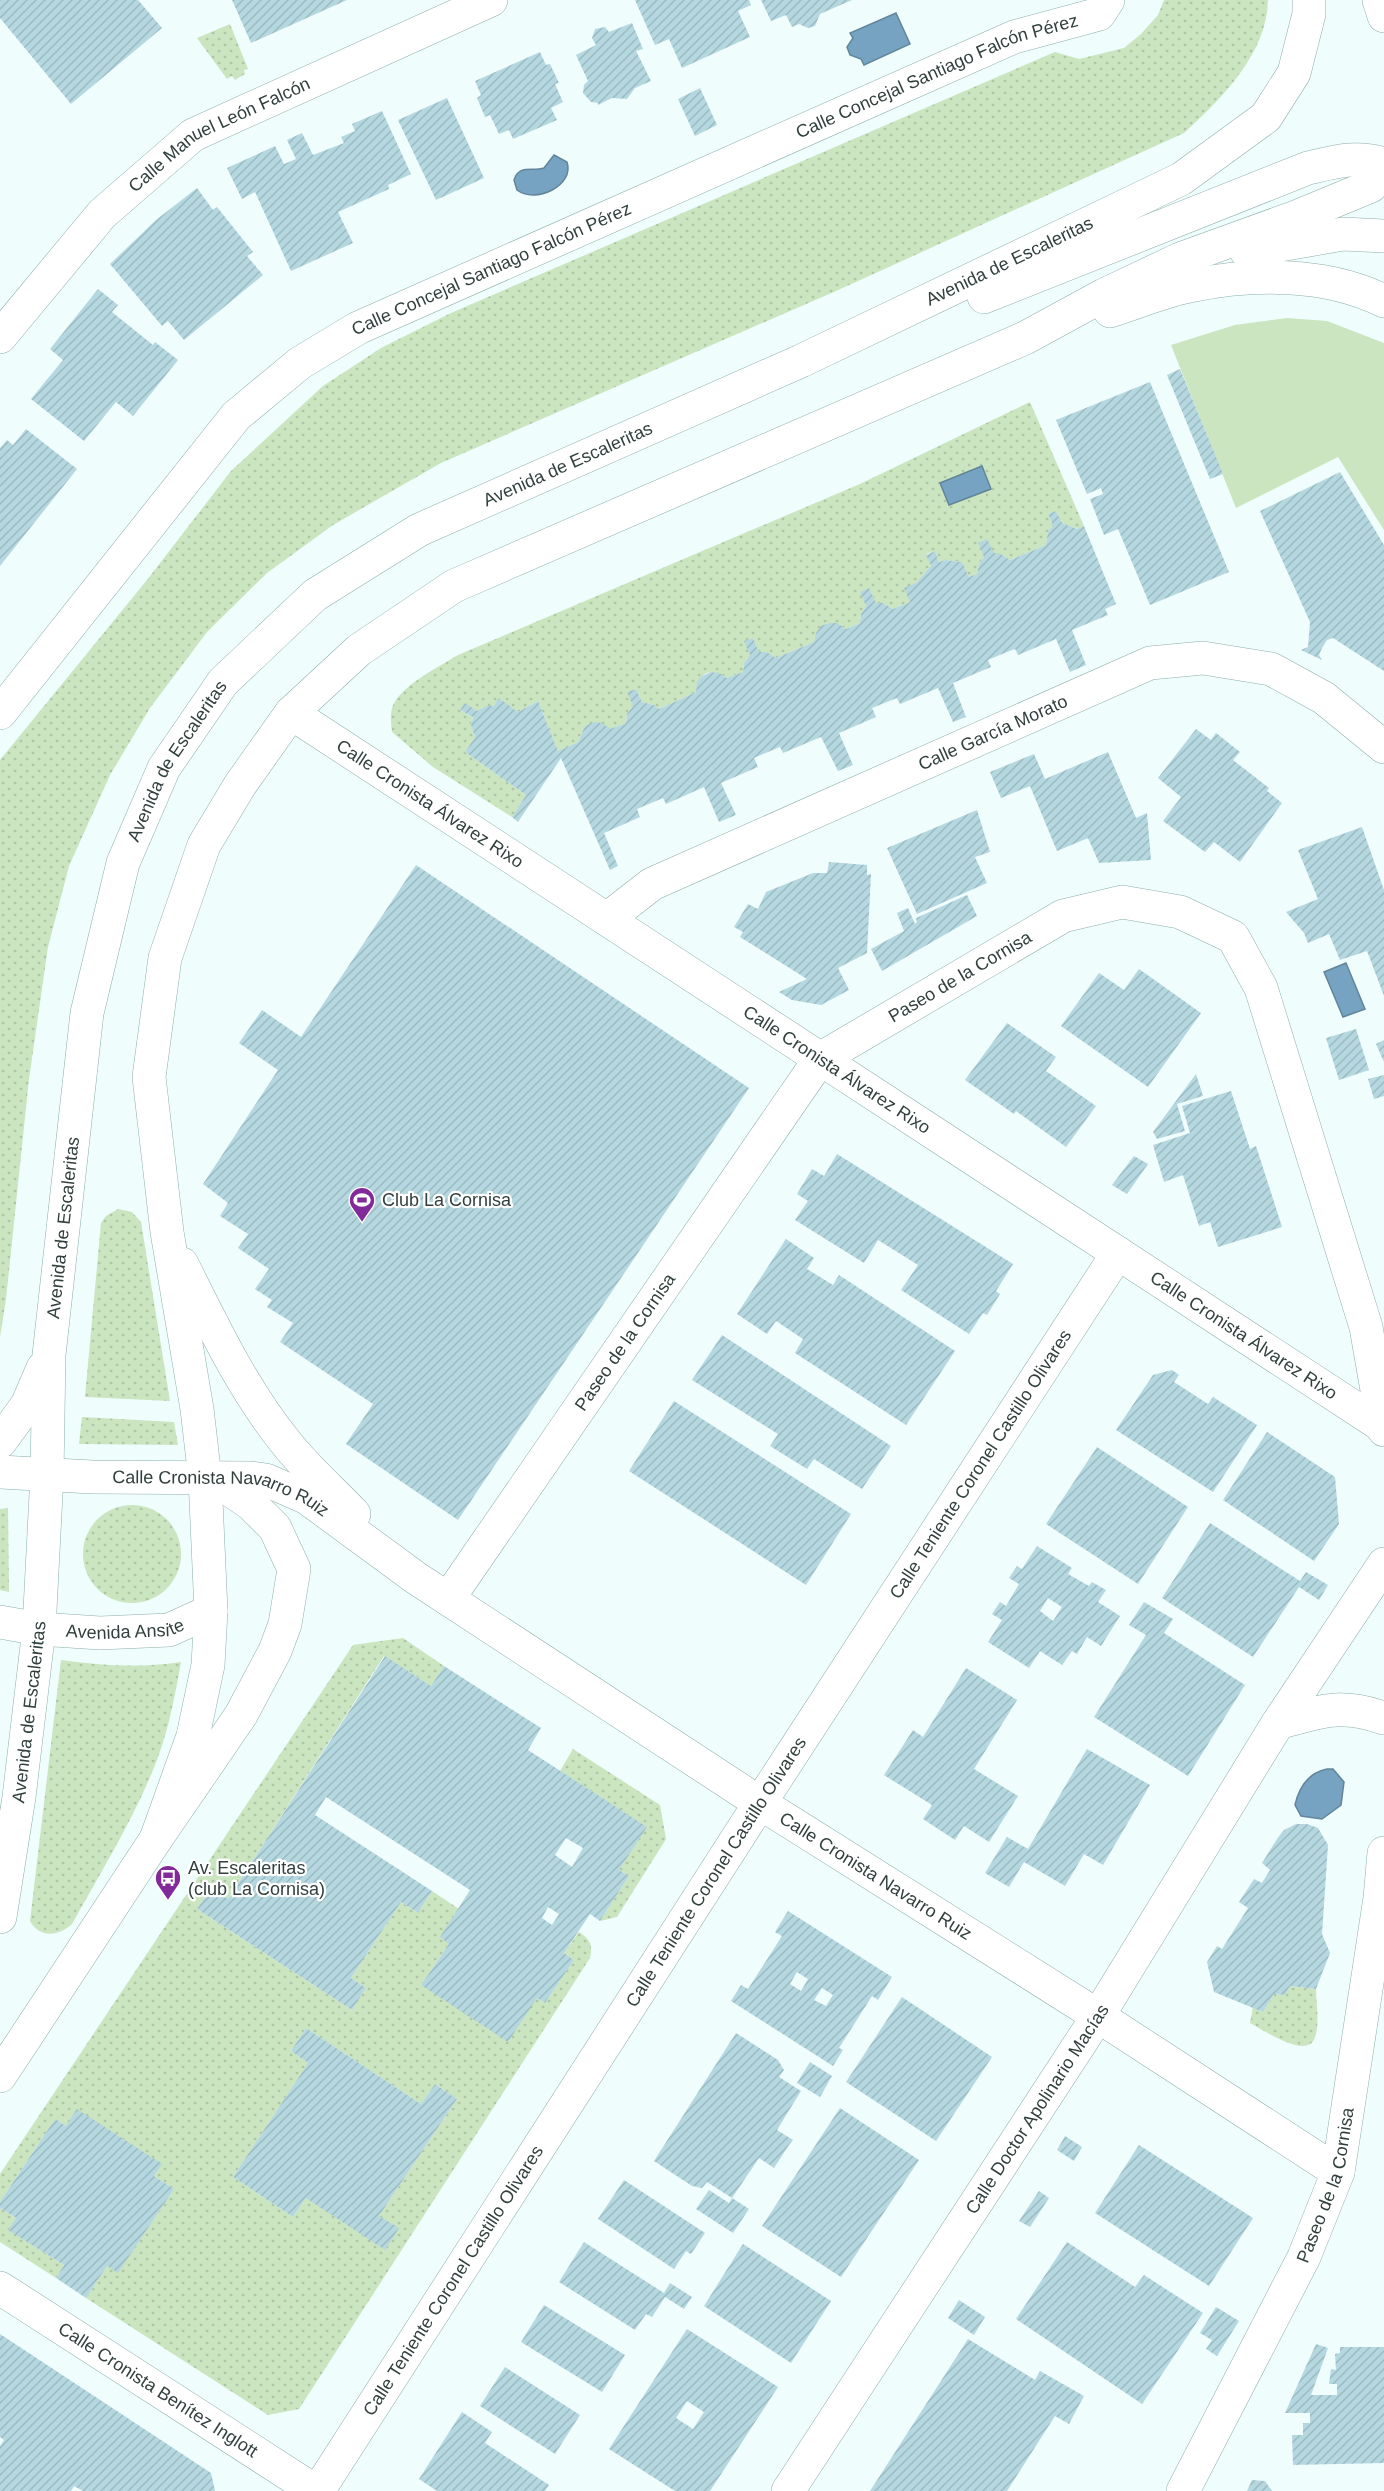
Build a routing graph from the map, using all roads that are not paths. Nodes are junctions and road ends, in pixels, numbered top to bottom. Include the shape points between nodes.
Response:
1 (491, 0) edge
2 (1108, 0) edge
3 (1309, 0) edge
4 (1379, 0) edge
5 (1384, 16) edge
6 (1384, 164) edge
7 (1384, 171) edge
8 (1384, 236) edge
9 (1104, 294) junction
10 (1384, 301) edge
11 (0, 337) edge
12 (1025, 338) junction
13 (801, 361) junction
14 (291, 712) junction
15 (0, 713) edge
16 (1384, 747) edge
17 (607, 919) junction
18 (820, 1059) junction
19 (167, 1233) junction
20 (1118, 1253) junction
21 (49, 1355) junction
22 (1384, 1429) edge
23 (0, 1442) edge
24 (0, 1472) edge
25 (47, 1475) junction
26 (204, 1478) junction
27 (1384, 1564) edge
28 (416, 1578) junction
29 (448, 1599) junction
30 (211, 1611) junction
31 (0, 1622) edge
32 (39, 1629) junction
33 (1384, 1718) edge
34 (1278, 1723) junction
35 (0, 1764) edge
36 (19, 1797) junction
37 (760, 1803) junction
38 (156, 1839) junction
39 (1384, 1853) edge
40 (0, 1917) edge
41 (1098, 2016) junction
42 (0, 2076) edge
43 (1338, 2172) junction
44 (0, 2288) edge
45 (316, 2491) edge
46 (788, 2491) edge
47 (1183, 2491) edge

1 - 11 street, Calle Manuel León Falcón via 193,135 102,214
2 - 15 street, Calle Concejal Santiago Falcón Pérez via 1099,14 1014,38 358,328 300,363 236,416
3 - 13 street, Avenida de Escaleritas via 1294,73 1266,117 1181,179
4 - 5 street
6 - 13 street via 1370,159 1347,159 1308,168 939,315
7 - 9 street via 1371,186 1180,259
8 - 9 street via 1343,234 1237,252
9 - 12 street
10 - 12 street via 1322,282 1260,276 1188,286
12 - 14 street via 454,586 359,650
13 - 21 street, Avenida de Escaleritas via 419,530 315,595 223,682 164,768 123,863 87,1013
14 - 17 street, Calle Cronista Álvarez Rixo
14 - 19 street via 204,844 165,958 150,1077
16 - 17 street, Calle García Morato via 1324,698 1271,669 1203,658 1150,663 652,884
17 - 18 street, Calle Cronista Álvarez Rixo
18 - 20 street, Calle Cronista Álvarez Rixo
18 - 22 street, Paseo de la Cornisa via 1063,916 1122,902 1180,912 1233,937 1261,988 1363,1315
18 - 29 street, Paseo de la Cornisa
19 - 26 street via 197,1409
19 - 28 street, Calle Cronista Navarro Ruiz via 224,1348 269,1420 288,1445
20 - 22 street, Calle Cronista Álvarez Rixo
20 - 37 street, Calle Teniente Coronel Castillo Olivares
21 - 23 street via 27,1405
21 - 25 street, Avenida de Escaleritas
24 - 25 street, Calle Cronista Navarro Ruiz
25 - 26 street, Calle Cronista Navarro Ruiz
25 - 32 street, Avenida de Escaleritas
26 - 28 street, Calle Cronista Navarro Ruiz via 266,1480 307,1498
26 - 30 street
26 - 38 street via 226,1487 275,1528 294,1569 285,1624 275,1651 242,1715
27 - 34 street, Calle Doctor Apolinario Macías
28 - 29 street, Calle Cronista Navarro Ruiz
29 - 37 street, Calle Cronista Navarro Ruiz
30 - 32 street, Avenida Ansite via 169,1630 100,1633
30 - 38 street via 208,1665 193,1736
31 - 32 street, Avenida Ansite
32 - 36 street, Avenida de Escaleritas
33 - 34 street via 1339,1708
34 - 41 street, Calle Doctor Apolinario Macías
35 - 36 street
36 - 40 street, Avenida de Escaleritas
37 - 41 street, Calle Cronista Navarro Ruiz
37 - 45 street, Calle Teniente Coronel Castillo Olivares
38 - 42 street
39 - 43 street, Paseo de la Cornisa
41 - 43 street, Calle Cronista Navarro Ruiz
41 - 46 street, Calle Doctor Apolinario Macías
43 - 47 street, Paseo de la Cornisa via 1304,2257
44 - 45 street, Calle Cronista Benítez Inglott

